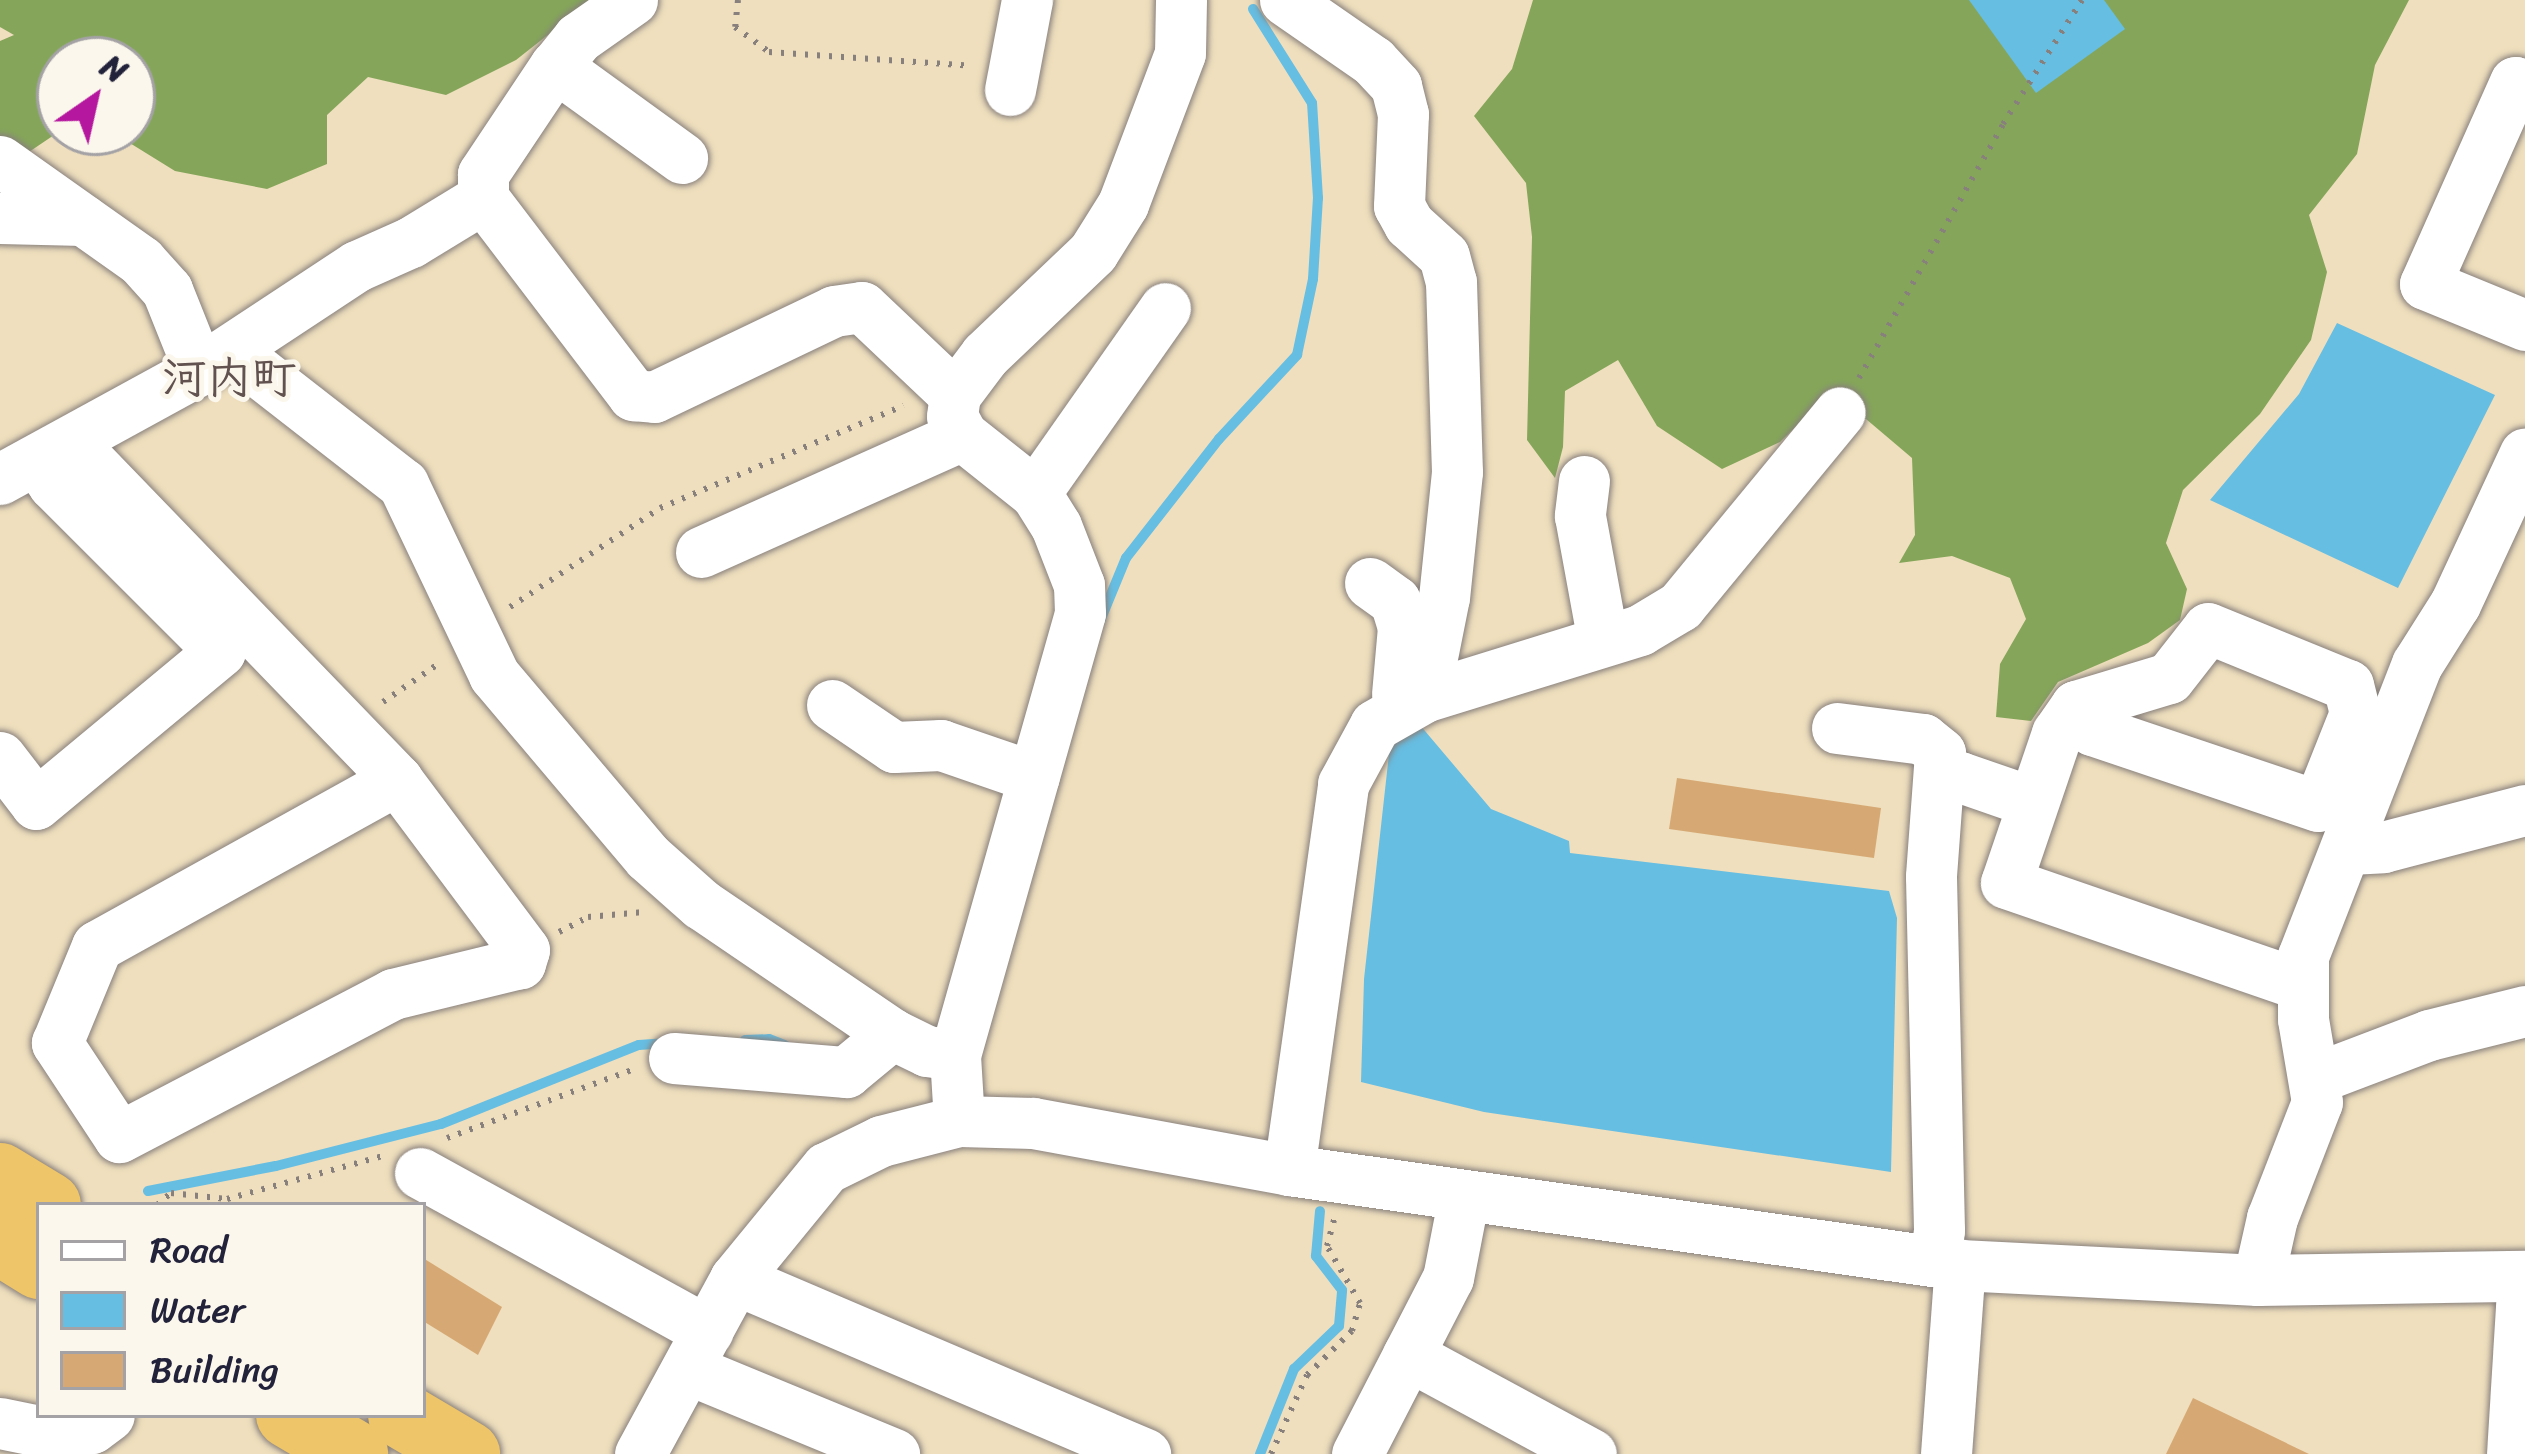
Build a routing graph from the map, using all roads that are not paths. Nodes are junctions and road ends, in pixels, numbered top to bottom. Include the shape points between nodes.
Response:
1 (632, 0) edge
2 (1027, 0) edge
3 (1181, 0) edge
4 (1285, 0) edge
5 (555, 66) junction
6 (1010, 80) road end
7 (2525, 86) edge
8 (682, 158) dead end
9 (0, 161) edge
10 (483, 197) junction
11 (0, 218) edge
12 (83, 220) junction
13 (1165, 308) dead end
14 (2525, 326) edge
15 (218, 359) junction
16 (954, 406) junction
17 (1840, 412) road end
18 (2525, 453) edge
19 (22, 465) edge
20 (1584, 481) dead end
21 (1035, 493) junction
22 (2506, 540) edge
23 (701, 551) dead end
24 (1370, 583) dead end
25 (1603, 641) junction
26 (1411, 702) junction
27 (832, 705) dead end
28 (2076, 706) junction
29 (1837, 728) dead end
30 (0, 757) edge
31 (1034, 777) junction
32 (1942, 777) junction
33 (397, 780) junction
34 (2032, 802) junction
35 (2525, 810) edge
36 (2349, 848) junction
37 (2300, 984) junction
38 (2525, 1011) edge
39 (892, 1034) junction
40 (956, 1055) junction
41 (674, 1058) road end
42 (2316, 1078) junction
43 (959, 1121) junction
44 (432, 1156) road end
45 (1289, 1170) junction
46 (0, 1176) edge
47 (1465, 1196) junction
48 (43, 1202) edge
49 (0, 1242) edge
50 (1947, 1263) junction
51 (36, 1264) edge
52 (2524, 1276) edge
53 (735, 1279) junction
54 (2258, 1280) junction
55 (697, 1350) junction
56 (1408, 1355) junction
57 (105, 1418) edge
58 (295, 1418) edge
59 (406, 1418) edge
60 (0, 1423) edge
61 (0, 1450) edge
62 (16, 1454) edge
63 (355, 1454) edge
64 (467, 1454) edge
65 (640, 1454) edge
66 (894, 1454) edge
67 (1145, 1454) edge
68 (1357, 1454) edge
69 (1591, 1454) edge
70 (1946, 1454) edge
71 (2512, 1454) edge

1 - 5 street via 578,38
2 - 6 street
3 - 16 street via 1180,53 1124,204 1093,252 985,355
4 - 26 street via 1396,86 1403,114 1399,206 1444,256 1451,282 1457,472 1444,597
5 - 8 street
5 - 10 street via 483,174
7 - 14 street via 2515,82 2425,284
9 - 12 street
10 - 15 street via 357,266
10 - 16 street via 633,394 654,397 834,311 862,307
11 - 12 street
12 - 15 street via 141,261
13 - 21 street
15 - 19 street
15 - 39 street via 254,368 404,484 494,675 648,857 700,904
16 - 21 street
16 - 23 street
17 - 25 street via 1680,606
18 - 22 street
19 - 30 street via 53,484 220,650 36,804
19 - 33 street via 346,728
20 - 25 street via 1580,516
21 - 31 street via 1079,585 1080,613
22 - 36 street via 2417,664
24 - 26 street via 1395,601 1402,626 1395,682
25 - 26 street
26 - 45 street via 1375,724 1343,784
27 - 31 street via 894,747 941,746
28 - 28 street via 2169,678 2208,628 2348,685 2354,713 2318,806 2092,730
28 - 34 street via 2057,733
29 - 32 street via 1923,739 1940,753
31 - 40 street
32 - 34 street
32 - 50 street via 1931,877 1939,1230
33 - 33 street via 524,950 520,963 393,994 118,1137 57,1042 97,946
34 - 37 street via 2006,883
35 - 36 street via 2384,847
36 - 37 street via 2303,956
37 - 42 street
38 - 42 street via 2428,1035
39 - 40 street via 927,1052
39 - 41 street via 846,1072
40 - 43 street
42 - 54 street via 2318,1102 2272,1218
43 - 45 street via 1033,1123
43 - 53 street via 881,1141 826,1168
44 - 55 street
45 - 47 street
46 - 48 highway
47 - 50 street
47 - 56 street via 1448,1278
49 - 51 highway
50 - 54 street
50 - 70 street
52 - 54 street
52 - 71 street
53 - 55 street
53 - 67 street
55 - 65 street
55 - 66 street
56 - 68 street
56 - 69 street
57 - 60 street via 54,1434
58 - 63 highway
59 - 64 highway
61 - 62 street

